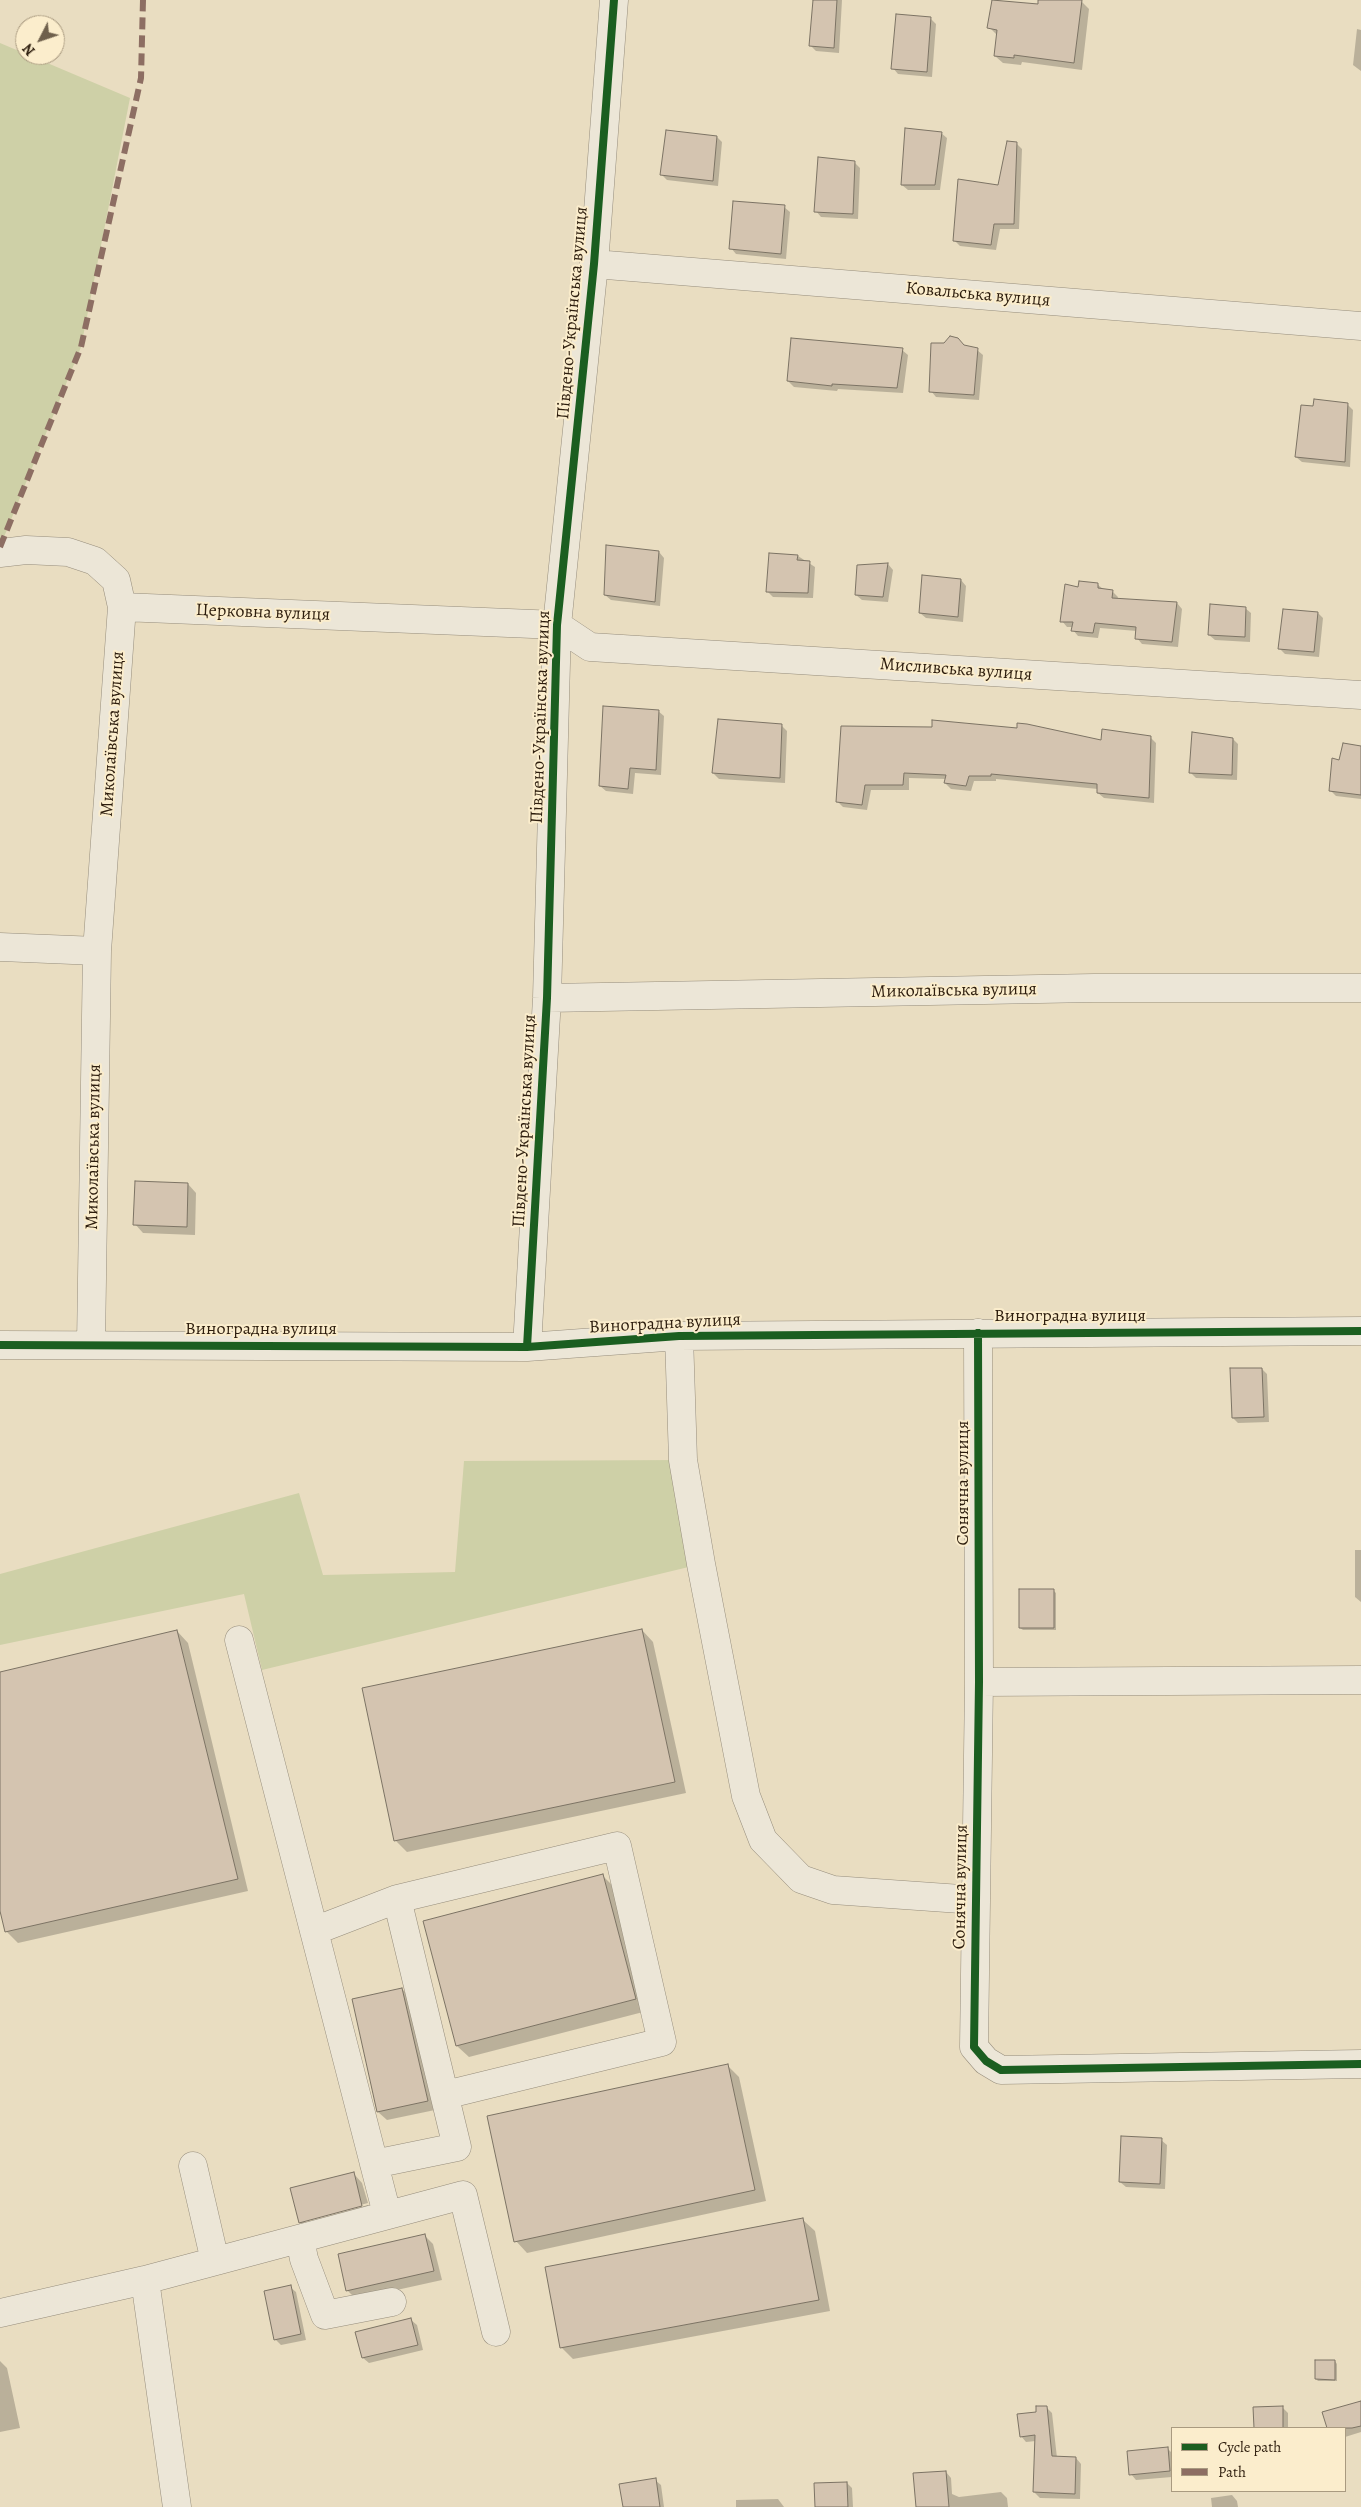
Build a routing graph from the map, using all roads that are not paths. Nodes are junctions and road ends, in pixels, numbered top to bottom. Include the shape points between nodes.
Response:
1 (614, 0) edge
2 (594, 264) junction
3 (1361, 326) edge
4 (0, 553) edge
5 (122, 607) junction
6 (557, 625) junction
7 (1361, 695) edge
8 (0, 947) edge
9 (98, 951) junction
10 (1361, 988) edge
11 (547, 998) junction
12 (1361, 1331) edge
13 (978, 1333) junction
14 (679, 1336) junction
15 (90, 1344) junction
16 (0, 1345) edge
17 (527, 1347) junction
18 (239, 1640) dead end
19 (1361, 1680) edge
20 (979, 1682) junction
21 (397, 1899) junction
22 (975, 1900) junction
23 (314, 1931) junction
24 (1361, 2064) edge
25 (445, 2096) junction
26 (374, 2164) junction
27 (193, 2166) dead end
28 (387, 2214) junction
29 (300, 2239) junction
30 (215, 2262) junction
31 (145, 2280) junction
32 (392, 2302) dead end
33 (0, 2313) edge
34 (496, 2332) dead end
35 (177, 2507) edge

1 - 2 street, Південо-Українська вулиця
2 - 3 street, Ковальська вулиця
2 - 6 street, Південо-Українська вулиця
4 - 5 street via 26,550 68,552 96,561 116,580
5 - 6 street, Церковна вулиця
5 - 9 street, Миколаївська вулиця
6 - 7 street, Мисливська вулиця via 590,647
6 - 11 street, Південо-Українська вулиця
8 - 9 street
9 - 15 street, Миколаївська вулиця
10 - 11 street, Миколаївська вулиця via 1094,988
11 - 17 street, Південо-Українська вулиця
12 - 13 street, Виноградна вулиця
13 - 14 street, Виноградна вулиця
13 - 20 street, Сонячна вулиця
14 - 17 street, Виноградна вулиця
14 - 22 street via 686,1479 746,1796 763,1840 801,1878 833,1890
15 - 16 street, Виноградна вулиця
15 - 17 street, Виноградна вулиця
18 - 23 street
19 - 20 street
20 - 22 street, Сонячна вулиця
21 - 23 street
21 - 25 street
21 - 25 street via 616,1846 619,1856 662,2042
22 - 24 street, Сонячна вулиця via 974,2047 1001,2070
23 - 26 street
25 - 26 street via 458,2147
26 - 28 street
27 - 30 street
28 - 29 street
28 - 34 street via 463,2195
29 - 30 street
29 - 32 street via 325,2315
30 - 31 street
31 - 33 street
31 - 35 street

